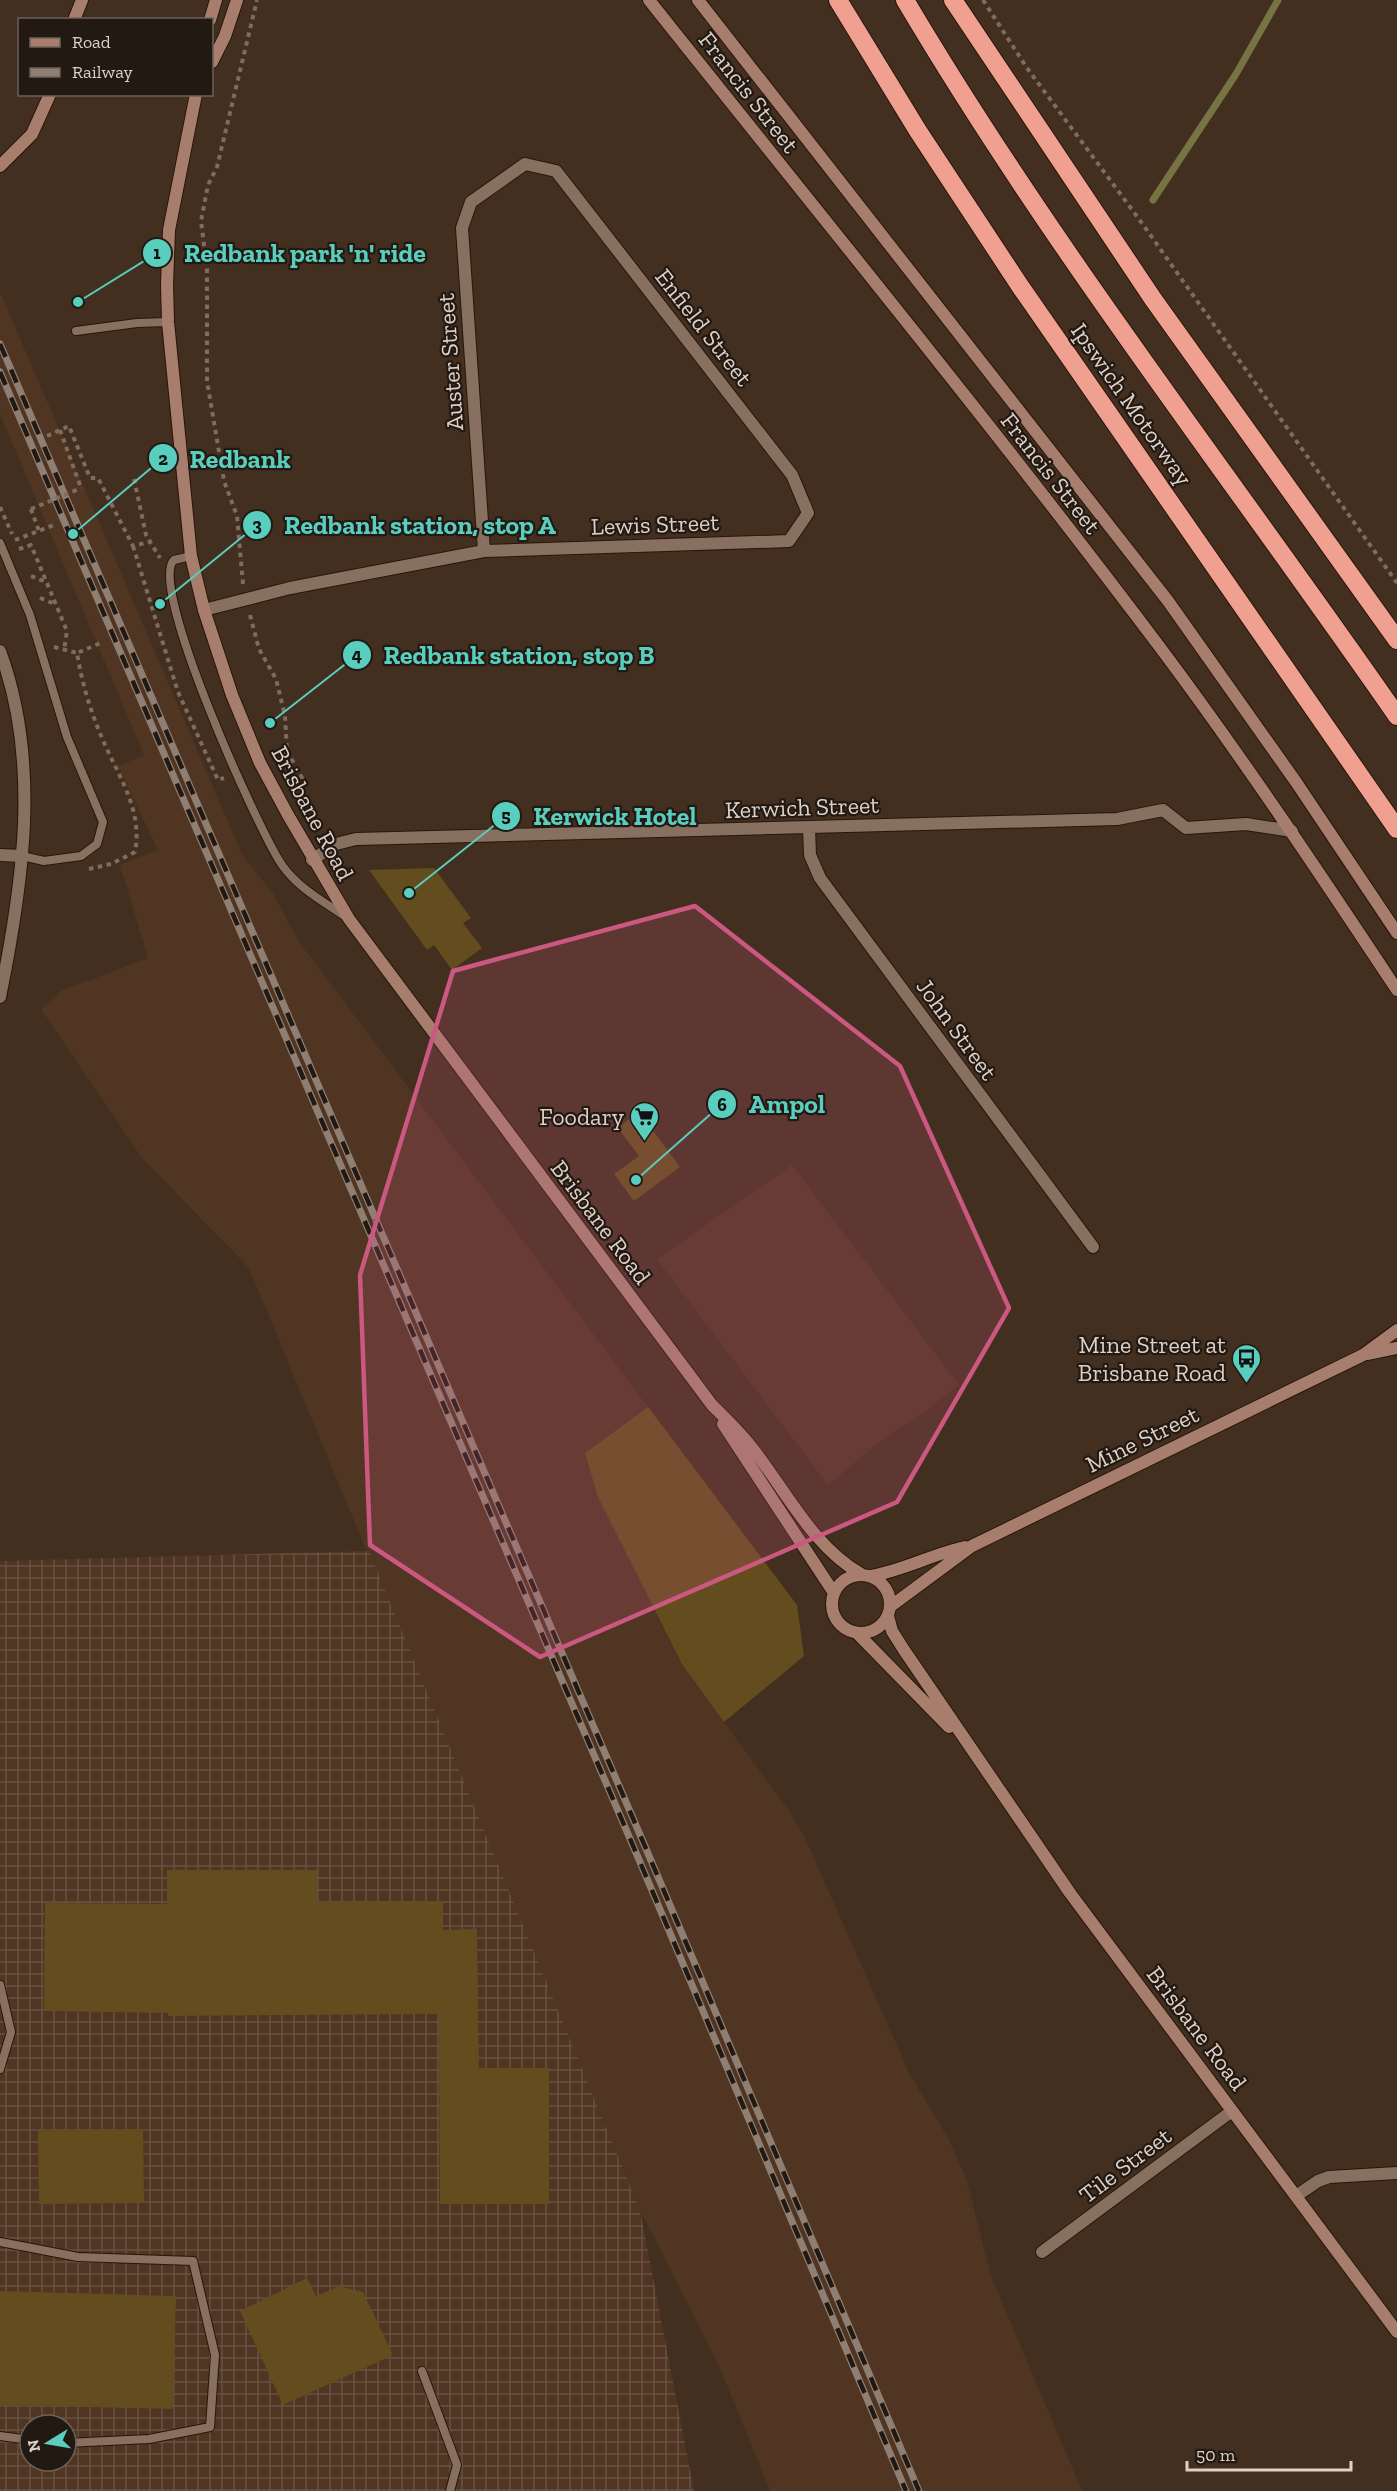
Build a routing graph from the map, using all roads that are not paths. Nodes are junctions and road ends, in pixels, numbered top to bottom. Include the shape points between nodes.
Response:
1 (216, 0) edge
2 (237, 0) edge
3 (649, 0) edge
4 (698, 0) edge
5 (838, 0) edge
6 (905, 0) edge
7 (953, 0) edge
8 (211, 18) edge
9 (213, 60) edge
10 (49, 96) edge
11 (196, 96) edge
12 (525, 164) joint
13 (0, 166) edge
14 (168, 322) junction
15 (76, 331) dead end
16 (789, 541) joint
17 (0, 543) edge
18 (484, 551) junction
19 (191, 556) junction
20 (204, 610) junction
21 (1397, 640) edge
22 (0, 651) edge
23 (1397, 716) edge
24 (809, 828) junction
25 (1397, 829) edge
26 (1292, 831) junction
27 (0, 855) edge
28 (22, 856) junction
29 (312, 860) junction
30 (349, 918) junction
31 (1397, 933) edge
32 (1397, 990) edge
33 (0, 997) edge
34 (1093, 1247) dead end
35 (1397, 1330) edge
36 (1397, 1348) edge
37 (1363, 1355) junction
38 (712, 1405) junction
39 (972, 1546) junction
40 (866, 1575) junction
41 (834, 1593) junction
42 (890, 1611) junction
43 (857, 1634) junction
44 (968, 1745) junction
45 (0, 1985) edge
46 (0, 2069) edge
47 (1232, 2110) junction
48 (1397, 2173) edge
49 (1296, 2196) junction
50 (0, 2242) edge
51 (1042, 2252) dead end
52 (1397, 2332) edge
53 (422, 2371) dead end
54 (0, 2436) edge
55 (18, 2438) edge
56 (78, 2443) edge
57 (450, 2491) edge

1 - 8 main road
2 - 9 main road
3 - 26 main road, Francis Street via 1029,477 1160,648
4 - 31 main road, Francis Street via 1168,601
5 - 25 highway, Ipswich Motorway via 1020,286
6 - 23 highway, Ipswich Motorway via 996,148 1068,255
7 - 21 highway via 1153,299
10 - 13 main road via 32,134
11 - 14 main road, Brisbane Road via 169,230
12 - 16 street, Enfield Street via 556,171 792,475 808,513
12 - 18 street, Auster Street via 471,202 462,228
14 - 15 lane via 137,322
14 - 19 main road, Brisbane Road
16 - 18 street, Lewis Street
17 - 28 lane via 30,615 68,737 103,822 97,844 81,856 44,861
18 - 20 street, Lewis Street via 290,588
19 - 20 main road, Brisbane Road
19 - 30 lane via 174,560 168,571 196,673 223,744 290,874 302,887
20 - 29 main road, Brisbane Road via 220,663 252,742
22 - 28 street via 21,747 26,809
24 - 26 street, Kerwich Street via 1117,819 1163,810 1186,828 1246,824
24 - 29 street, Kerwich Street via 356,839 336,844
24 - 34 street, John Street via 810,855 820,878
26 - 32 main road, Francis Street
27 - 28 street
28 - 33 street
29 - 30 main road, Brisbane Road
30 - 38 main road, Brisbane Road
35 - 37 main road, Mine Street
36 - 37 main road, Mine Street
37 - 39 main road, Mine Street
38 - 40 main road, Brisbane Road via 751,1446 827,1548 846,1565
38 - 41 main road, Brisbane Road
39 - 40 main road, Mine Street via 938,1553 890,1573
39 - 42 main road, Mine Street
40 - 41 main road via 841,1582
40 - 42 main road via 886,1586
41 - 43 main road via 832,1604 839,1623
42 - 43 main road via 876,1630
42 - 44 main road, Brisbane Road via 898,1641
43 - 44 main road, Brisbane Road
44 - 47 main road, Brisbane Road via 1070,1893
45 - 46 lane via 11,2032
47 - 49 main road, Brisbane Road
47 - 51 street, Tile Street
48 - 49 street via 1329,2177
49 - 52 main road, Brisbane Road
50 - 56 lane via 78,2256 193,2261 215,2355 210,2427 149,2439
53 - 57 lane via 457,2465
54 - 55 lane

